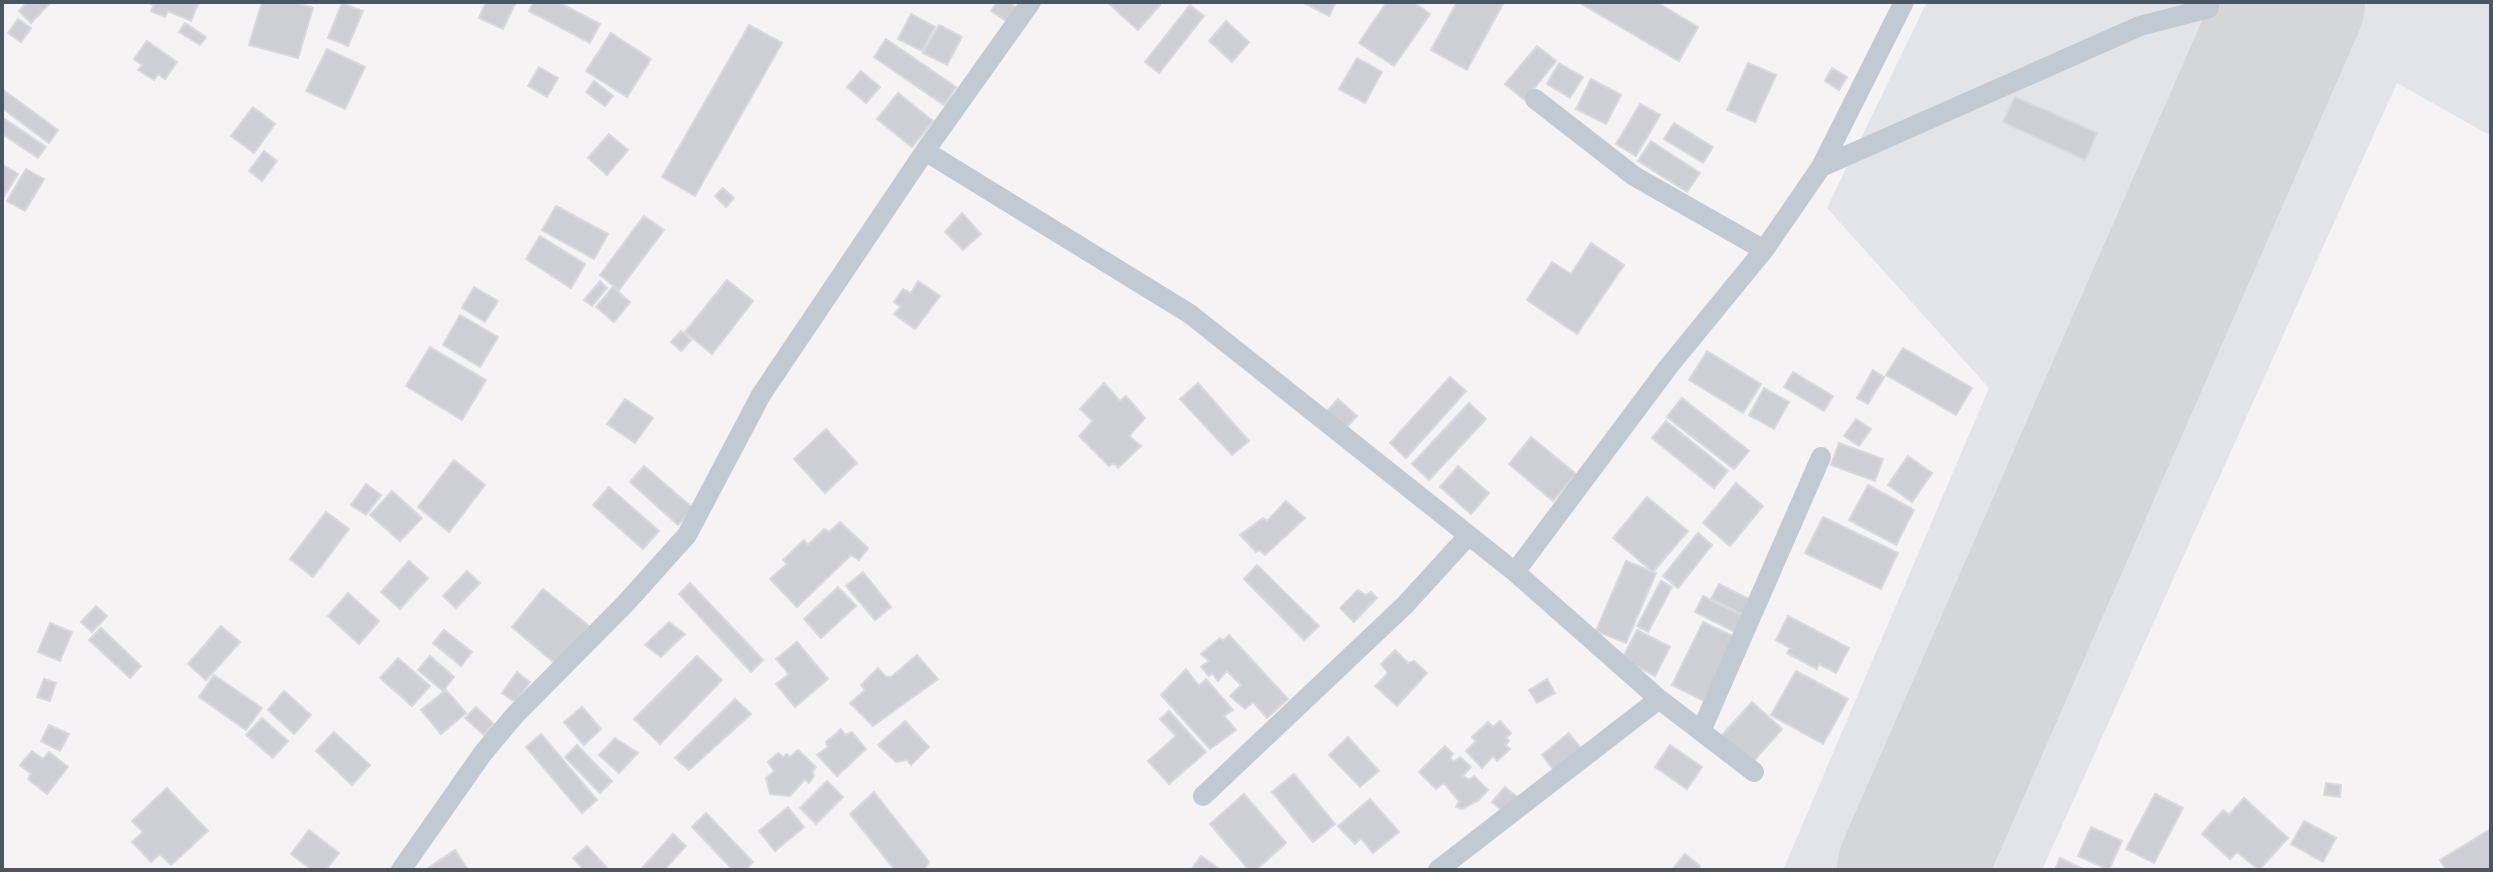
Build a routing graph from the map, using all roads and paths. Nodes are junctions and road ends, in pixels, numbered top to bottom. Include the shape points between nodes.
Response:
1 (1031, 2) edge
2 (1904, 2) edge
3 (2209, 2) edge
4 (1535, 99) dead end
5 (925, 151) junction
6 (1821, 167) junction
7 (1764, 250) junction
8 (1821, 457) dead end
9 (1468, 536) junction
10 (1515, 572) junction
11 (1659, 699) junction
12 (1701, 731) junction
13 (1754, 772) dead end
14 (1203, 796) dead end
15 (401, 870) edge
16 (1438, 870) edge

1 - 5 street
2 - 6 street
3 - 6 street via 2209,8 2140,26
4 - 7 street via 1634,176
5 - 9 street via 1190,314
5 - 15 street via 761,395 687,535 515,715
6 - 7 street
7 - 10 street via 1669,366
8 - 12 street
9 - 10 street
9 - 14 street via 1405,605
10 - 11 street
11 - 12 street
11 - 16 street
12 - 13 street

